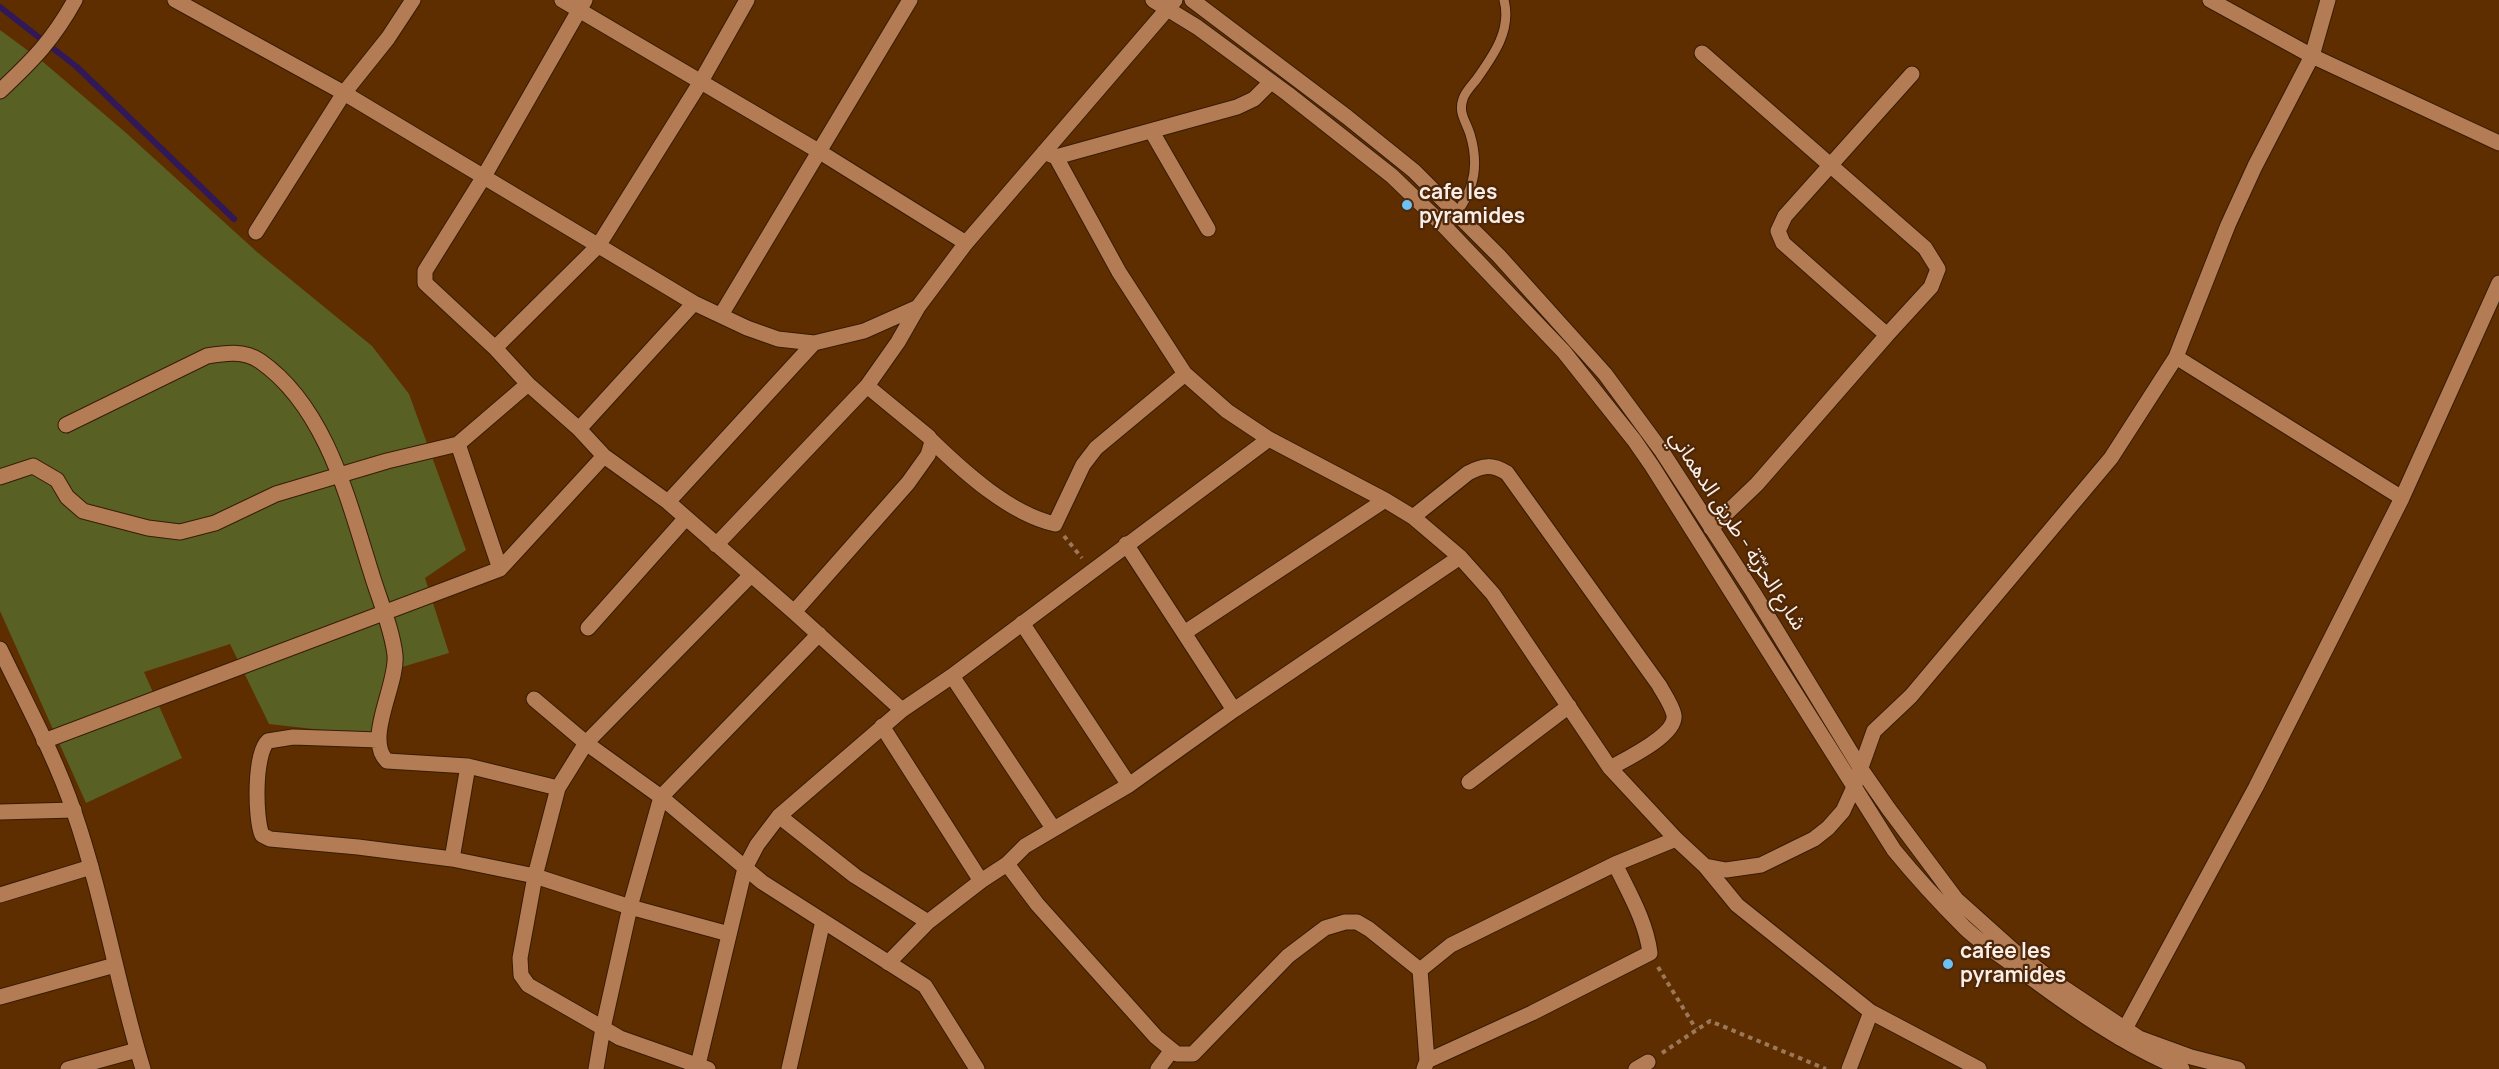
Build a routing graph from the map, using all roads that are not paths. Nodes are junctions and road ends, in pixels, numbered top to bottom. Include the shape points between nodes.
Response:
1 (75, 0) edge
2 (176, 0) edge
3 (413, 0) edge
4 (562, 0) edge
5 (747, 0) edge
6 (910, 0) edge
7 (1192, 0) edge
8 (1504, 0) edge
9 (2210, 0) edge
10 (2328, 0) edge
11 (1164, 3) edge
12 (582, 5) edge
13 (1702, 53) dead end
14 (2312, 56) junction
15 (1912, 74) dead end
16 (1271, 82) junction
17 (700, 83) junction
18 (0, 91) edge
19 (344, 93) junction
20 (1152, 132) junction
21 (2499, 144) edge
22 (820, 152) junction
23 (1050, 155) junction
24 (1829, 165) junction
25 (483, 178) junction
26 (1457, 213) junction
27 (1446, 228) junction
28 (1208, 229) dead end
29 (256, 232) dead end
30 (966, 243) junction
31 (598, 246) junction
32 (2499, 283) edge
33 (693, 303) junction
34 (918, 307) junction
35 (721, 315) junction
36 (1887, 335) junction
37 (814, 343) junction
38 (495, 348) junction
39 (2176, 357) junction
40 (1185, 374) junction
41 (528, 384) junction
42 (867, 386) junction
43 (66, 425) dead end
44 (579, 429) junction
45 (1269, 439) junction
46 (931, 440) junction
47 (458, 444) junction
48 (604, 456) junction
49 (340, 476) junction
50 (0, 477) edge
51 (2402, 498) junction
52 (1386, 500) junction
53 (668, 502) junction
54 (1413, 517) junction
55 (685, 519) junction
56 (1711, 528) junction
57 (1126, 544) junction
58 (716, 545) junction
59 (1460, 557) junction
60 (500, 569) junction
61 (751, 575) junction
62 (794, 612) junction
63 (383, 613) junction
64 (1022, 623) junction
65 (588, 628) dead end
66 (1184, 633) junction
67 (819, 634) junction
68 (2, 658) edge
69 (952, 676) junction
70 (534, 699) dead end
71 (1569, 706) junction
72 (902, 710) junction
73 (1234, 710) junction
74 (882, 726) junction
75 (379, 740) junction
76 (44, 741) junction
77 (586, 743) junction
78 (468, 766) junction
79 (1610, 768) junction
80 (1861, 769) junction
81 (1469, 782) dead end
82 (1129, 785) junction
83 (1854, 787) junction
84 (558, 788) junction
85 (661, 797) junction
86 (74, 810) junction
87 (0, 812) edge
88 (779, 816) junction
89 (1053, 828) junction
90 (1676, 839) junction
91 (452, 860) junction
92 (1007, 864) junction
93 (1615, 864) junction
94 (1706, 866) junction
95 (92, 867) junction
96 (745, 868) junction
97 (535, 876) junction
98 (981, 880) junction
99 (0, 895) edge
100 (630, 907) junction
101 (823, 921) junction
102 (928, 922) junction
103 (729, 934) junction
104 (888, 963) junction
105 (115, 965) junction
106 (1420, 970) junction
107 (0, 997) edge
108 (1871, 1012) junction
109 (603, 1028) junction
110 (2122, 1033) junction
111 (137, 1050) junction
112 (1172, 1050) junction
113 (1426, 1065) edge
114 (701, 1068) edge
115 (68, 1069) edge
116 (143, 1069) edge
117 (596, 1069) edge
118 (789, 1069) edge
119 (977, 1069) edge
120 (1158, 1069) edge
121 (1849, 1069) edge
122 (1979, 1069) edge
123 (2182, 1069) edge
124 (2238, 1069) edge

1 - 18 street via 54,36
2 - 19 street
3 - 19 street
4 - 12 street
5 - 17 street
6 - 22 street
7 - 26 street, شارع الحرّيّة - طريق الدهماني via 1355,123 1414,171
8 - 26 lane via 1507,12 1501,41 1463,97 1460,112 1470,134 1476,165 1470,193
9 - 14 street
10 - 14 street
11 - 16 street, شارع الحرّيّة - طريق الدهماني
11 - 23 street
12 - 17 street
12 - 25 street
13 - 24 street
14 - 21 street
14 - 39 street via 2228,225
15 - 24 street
16 - 20 street via 1254,99 1237,108
16 - 27 street, شارع الحرّيّة - طريق الدهماني via 1392,176
17 - 22 street
17 - 31 street
19 - 25 street
19 - 29 street
20 - 23 street
20 - 28 street
22 - 30 street
22 - 35 street
23 - 30 street
23 - 40 street
24 - 36 street via 1785,216 1778,231 1783,243
24 - 36 street via 1925,248 1938,268 1931,288
25 - 31 street
25 - 38 street via 423,276 434,294
26 - 27 lane
26 - 56 street, شارع الحرّيّة - طريق الدهماني via 1605,374 1650,434
27 - 83 street, شارع الحرّيّة - طريق الدهماني via 1564,352 1635,440
30 - 34 street
31 - 33 street
31 - 38 street
32 - 51 street
33 - 35 street
33 - 44 street
34 - 37 street via 864,331
34 - 42 street
35 - 37 street via 778,339
36 - 56 street via 1757,484
37 - 53 street
38 - 41 street
39 - 51 street
39 - 80 street via 2111,458 1911,696 1874,731
40 - 45 street via 1227,411
40 - 46 street via 1096,448 1083,465 1055,524 1036,520 969,477
41 - 44 street
41 - 47 street
42 - 46 street
42 - 58 street
43 - 49 street via 207,356 231,352 259,360 302,400
44 - 48 street
45 - 52 street
45 - 57 street
46 - 62 street via 928,455 908,483
47 - 49 street
47 - 60 street
48 - 53 street
48 - 60 street
49 - 50 street via 276,494 215,523 180,532 147,528 83,511 67,497 57,480 33,466
49 - 63 street
51 - 110 street via 2256,787
52 - 54 street
52 - 66 street
53 - 55 street
54 - 59 street
54 - 79 street via 1478,468 1498,467 1507,473 1659,685 1674,714 1674,723 1662,738
55 - 58 street
55 - 65 street
56 - 80 street, شارع الحرّيّة - طريق الدهماني
57 - 64 street
57 - 66 street
58 - 61 street
59 - 71 street via 1493,594
59 - 73 street
60 - 63 street
61 - 62 street
61 - 77 street
62 - 67 street
63 - 75 street via 395,657
63 - 76 street
64 - 69 street
64 - 82 street
66 - 73 street
67 - 72 street
67 - 85 street
68 - 76 street
69 - 72 street
69 - 89 street
70 - 77 street
71 - 79 street
71 - 81 street
72 - 74 street
73 - 82 street
74 - 88 street
74 - 98 street
75 - 78 street via 387,761
75 - 91 street via 293,737 268,741 262,749 257,802 262,835
76 - 86 street
77 - 84 street
77 - 85 street
78 - 84 street
78 - 91 street
79 - 90 street
80 - 83 street
80 - 110 street, شارع الحرّيّة - طريق الدهماني via 1956,899 2014,951
82 - 89 street
83 - 94 street via 1843,811 1828,828 1804,844 1761,865 1726,870
83 - 110 street, شارع الحرّيّة - طريق الدهماني via 1894,850 1966,929 2049,992
84 - 97 street
85 - 96 street
85 - 100 street
86 - 87 street
86 - 95 street
88 - 96 street
88 - 102 street via 855,876
89 - 92 street via 1025,846
90 - 93 street
90 - 94 street
91 - 97 street
92 - 98 street
92 - 112 street via 1037,904 1155,1037
93 - 106 street via 1451,945
93 - 113 street via 1644,923 1650,953
94 - 108 street via 1737,905
95 - 99 street
95 - 105 street
96 - 101 street
96 - 103 street
97 - 100 street
97 - 109 street via 519,958 521,975 528,986
98 - 102 street
100 - 103 street
100 - 109 street
101 - 104 street
101 - 118 street
102 - 104 street
103 - 114 street
104 - 119 street via 925,986
105 - 107 street
105 - 111 street
106 - 112 street via 1357,922 1325,928 1288,956 1193,1054
106 - 113 street
108 - 121 street
108 - 122 street
109 - 114 street
109 - 117 street
110 - 123 street, شارع الحرّيّة - طريق الدهماني via 2146,1053
110 - 124 street, شارع الحرّيّة - طريق الدهماني
111 - 115 street
111 - 116 street
112 - 120 street

